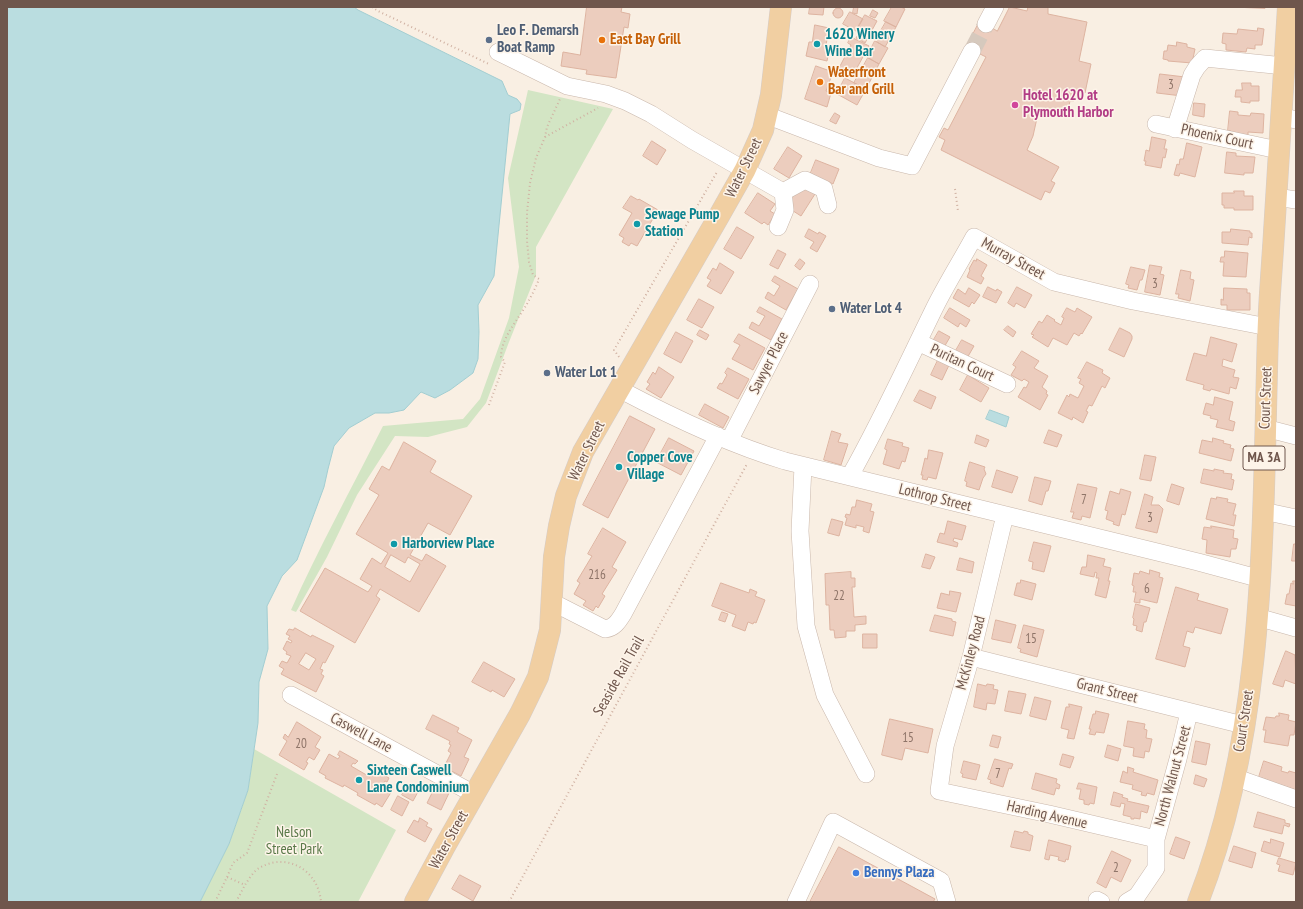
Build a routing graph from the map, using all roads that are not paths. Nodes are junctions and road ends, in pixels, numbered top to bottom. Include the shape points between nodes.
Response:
1 (781, 7) edge
2 (995, 7) edge
3 (1288, 7) edge
4 (986, 24) tunnel mouth
5 (972, 51) tunnel mouth
6 (494, 58) road end
7 (1284, 66) junction
8 (766, 115) junction
9 (1289, 118) edge
10 (1156, 124) dead end
11 (1175, 129) junction
12 (1278, 150) junction
13 (745, 170) junction
14 (784, 192) junction
15 (1286, 199) edge
16 (828, 205) dead end
17 (778, 227) dead end
18 (810, 284) dead end
19 (1268, 326) junction
20 (918, 342) junction
21 (1007, 384) dead end
22 (620, 389) junction
23 (1265, 428) junction
24 (1296, 436) edge
25 (724, 439) junction
26 (803, 466) junction
27 (850, 476) junction
28 (1263, 511) junction
29 (1004, 515) junction
30 (1296, 518) edge
31 (1261, 579) junction
32 (552, 602) junction
33 (1257, 617) junction
34 (1296, 628) edge
35 (971, 657) junction
36 (291, 695) dead end
37 (1189, 712) junction
38 (1243, 726) junction
39 (866, 774) dead end
40 (1234, 777) junction
41 (938, 791) joint
42 (474, 794) junction
43 (1296, 798) edge
44 (1156, 839) junction
45 (415, 902) edge
46 (796, 902) edge
47 (947, 902) edge
48 (1127, 902) edge
49 (1198, 902) edge

1 - 8 main road, Water Street via 771,95
2 - 4 street
3 - 7 main road, Court Street / MA 3A
5 - 8 street via 912,166 879,158
6 - 13 street via 567,86 617,98 651,114
7 - 9 main road, Court Street / MA 3A
7 - 11 street via 1205,58 1192,75
8 - 13 main road, Water Street via 763,130
9 - 12 main road, Court Street / MA 3A
10 - 11 street, Phoenix Court
11 - 12 street, Phoenix Court
12 - 15 main road, Court Street / MA 3A
13 - 14 street
13 - 22 main road, Water Street
14 - 16 street via 805,180 824,189
14 - 17 street via 785,210
15 - 19 main road, Court Street / MA 3A
18 - 25 street, Sawyer Place
19 - 20 street, Murray Street via 1133,301 1054,282 974,237
19 - 23 main road, Court Street / MA 3A
20 - 21 street, Puritan Court
20 - 27 street, Murray Street
22 - 25 street, Lothrop Street
22 - 32 main road, Water Street via 583,452 566,496 554,557
23 - 24 street
23 - 28 main road, Court Street / MA 3A
25 - 26 street, Lothrop Street via 754,452
25 - 32 street, Sawyer Place via 617,624 605,629
26 - 27 street, Lothrop Street
26 - 39 street via 800,531 806,626 825,695
27 - 29 street, Lothrop Street
28 - 30 street
28 - 31 main road, Court Street / MA 3A
29 - 31 street, Lothrop Street
29 - 35 street, McKinley Road
31 - 33 main road, Court Street / MA 3A
32 - 42 main road, Water Street via 550,630 538,677
33 - 34 street
33 - 38 main road, Court Street / MA 3A
35 - 37 street, Grant Street
35 - 41 street, McKinley Road via 945,746
36 - 42 street, Caswell Lane
37 - 38 street, Grant Street
37 - 44 street, North Walnut Street
38 - 40 main road, Court Street / MA 3A
40 - 43 street
40 - 49 main road, Court Street / MA 3A via 1210,872
41 - 44 street, Harding Avenue
42 - 45 main road, Water Street
44 - 48 street, North Walnut Street via 1156,868 1137,896
46 - 47 street via 833,822 941,882

